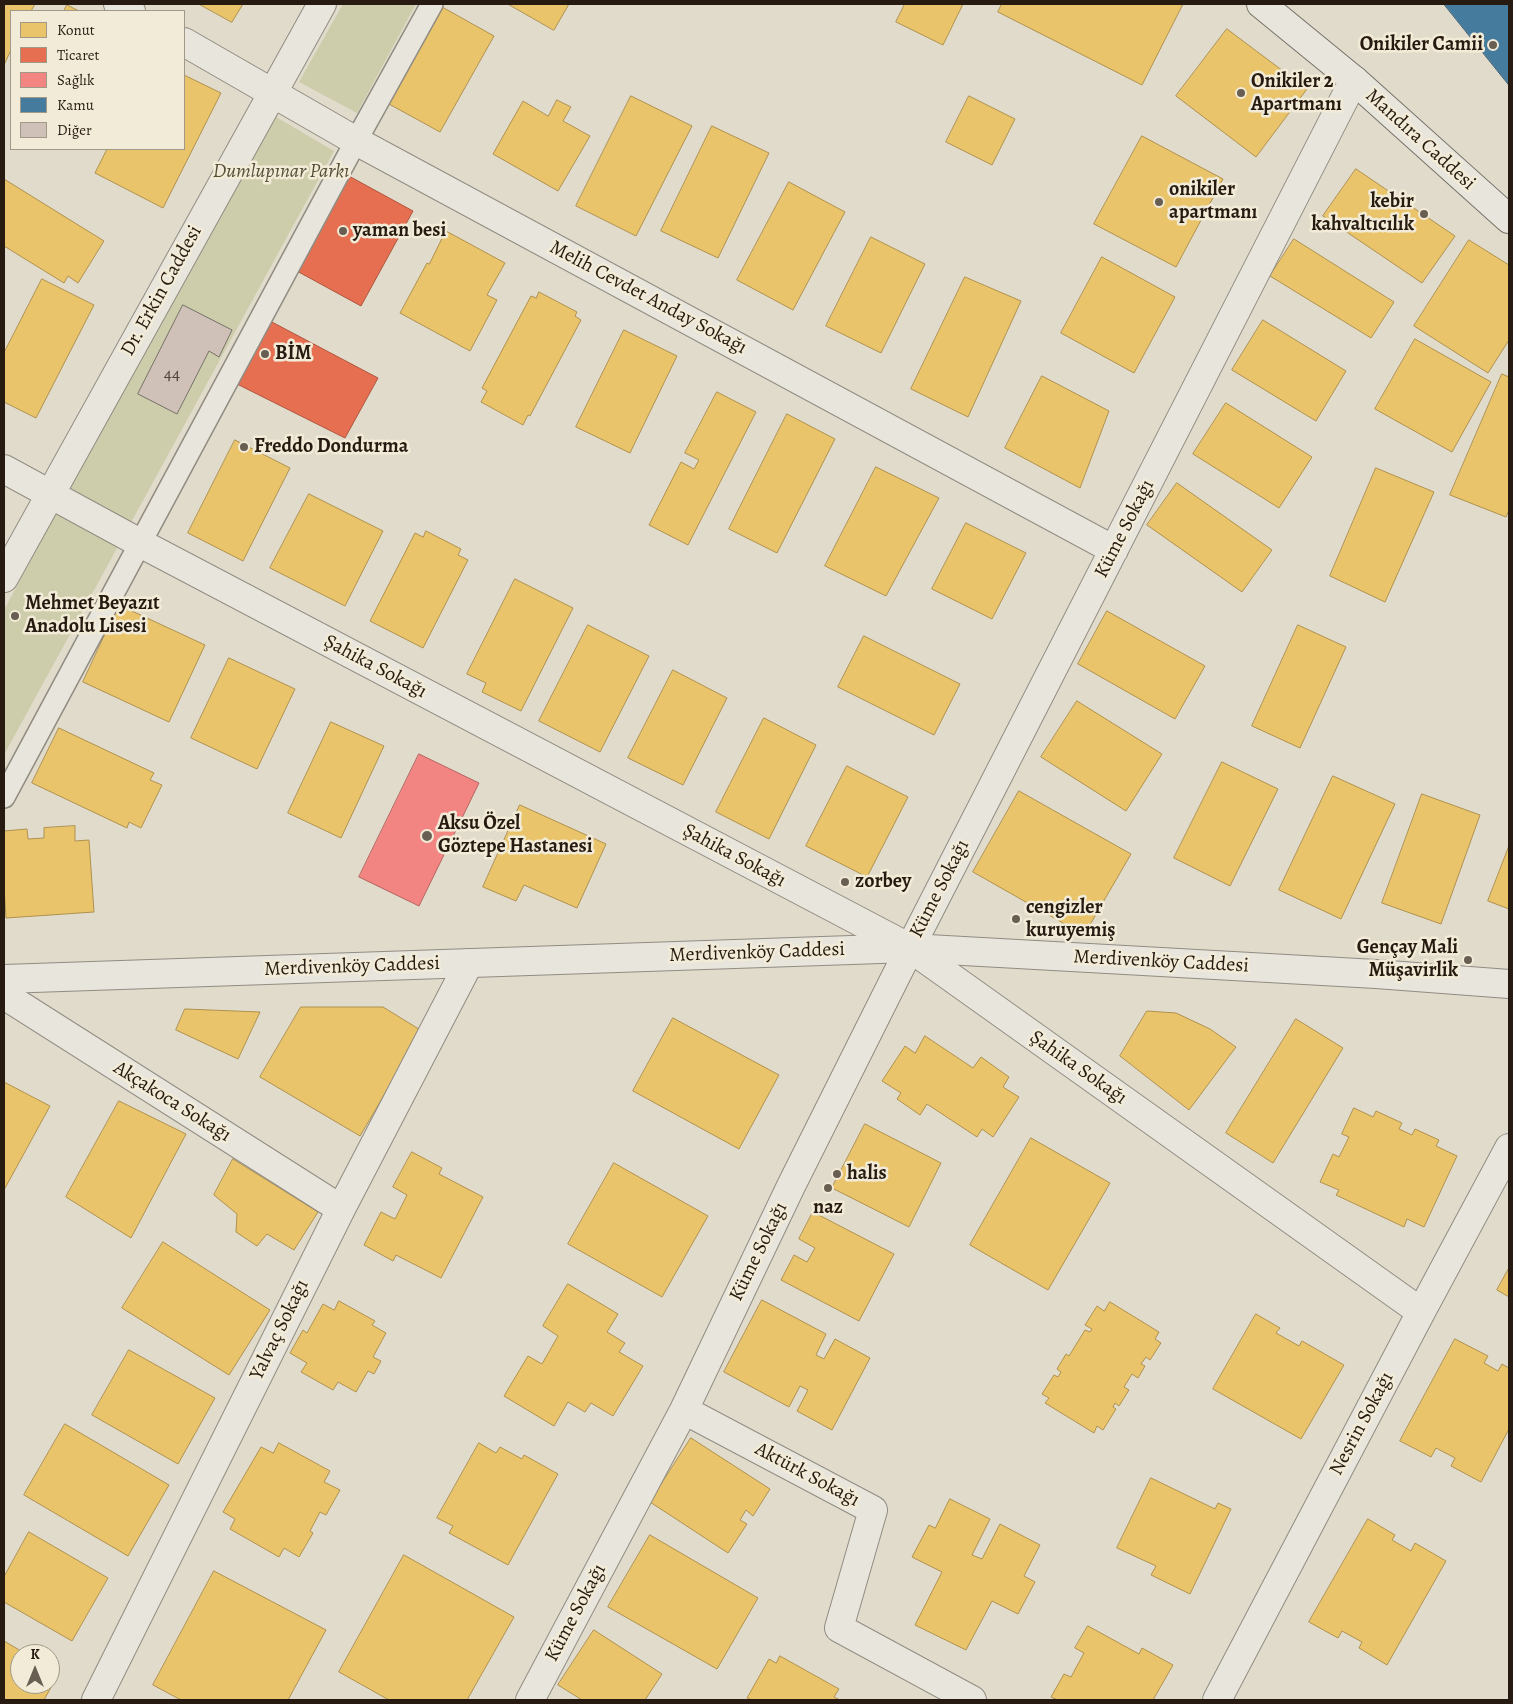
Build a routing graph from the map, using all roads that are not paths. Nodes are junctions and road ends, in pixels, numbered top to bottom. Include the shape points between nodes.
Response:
1 (118, 4) edge
2 (322, 4) edge
3 (432, 4) edge
4 (1261, 4) edge
5 (129, 10) edge
6 (185, 43) edge
7 (1354, 80) junction
8 (272, 93) junction
9 (356, 141) junction
10 (1509, 219) edge
11 (4, 469) edge
12 (50, 494) junction
13 (140, 544) junction
14 (1114, 550) junction
15 (4, 578) edge
16 (4, 797) edge
17 (910, 948) junction
18 (469, 963) junction
19 (4, 979) edge
20 (1509, 984) edge
21 (4, 995) edge
22 (1509, 1148) edge
23 (341, 1209) junction
24 (1421, 1312) junction
25 (684, 1410) junction
26 (96, 1700) edge
27 (530, 1700) edge
28 (972, 1700) edge
29 (1217, 1700) edge

1 - 5 street
2 - 8 street, Dr. Erkin Caddesi
3 - 9 street
4 - 7 street, Mandıra Caddesi
6 - 8 street, Melih Cevdet Anday Sokağı
7 - 10 street, Mandıra Caddesi
7 - 14 street, Küme Sokağı
8 - 9 street, Melih Cevdet Anday Sokağı
8 - 12 street, Dr. Erkin Caddesi
9 - 13 street
9 - 14 street, Melih Cevdet Anday Sokağı
11 - 12 street, Şahika Sokağı
12 - 13 street, Şahika Sokağı
12 - 15 street, Dr. Erkin Caddesi
13 - 16 street
13 - 17 street, Şahika Sokağı
14 - 17 street, Küme Sokağı
17 - 18 street, Merdivenköy Caddesi
17 - 20 street, Merdivenköy Caddesi
17 - 24 street, Şahika Sokağı
17 - 25 street, Küme Sokağı
18 - 19 street, Merdivenköy Caddesi
18 - 23 street, Yalvaç Sokağı
21 - 23 street, Akçakoca Sokağı
22 - 24 street, Nesrin Sokağı
23 - 26 street, Yalvaç Sokağı
24 - 29 street, Nesrin Sokağı
25 - 27 street, Küme Sokağı
25 - 28 street, Aktürk Sokağı via 873,1510 840,1628

